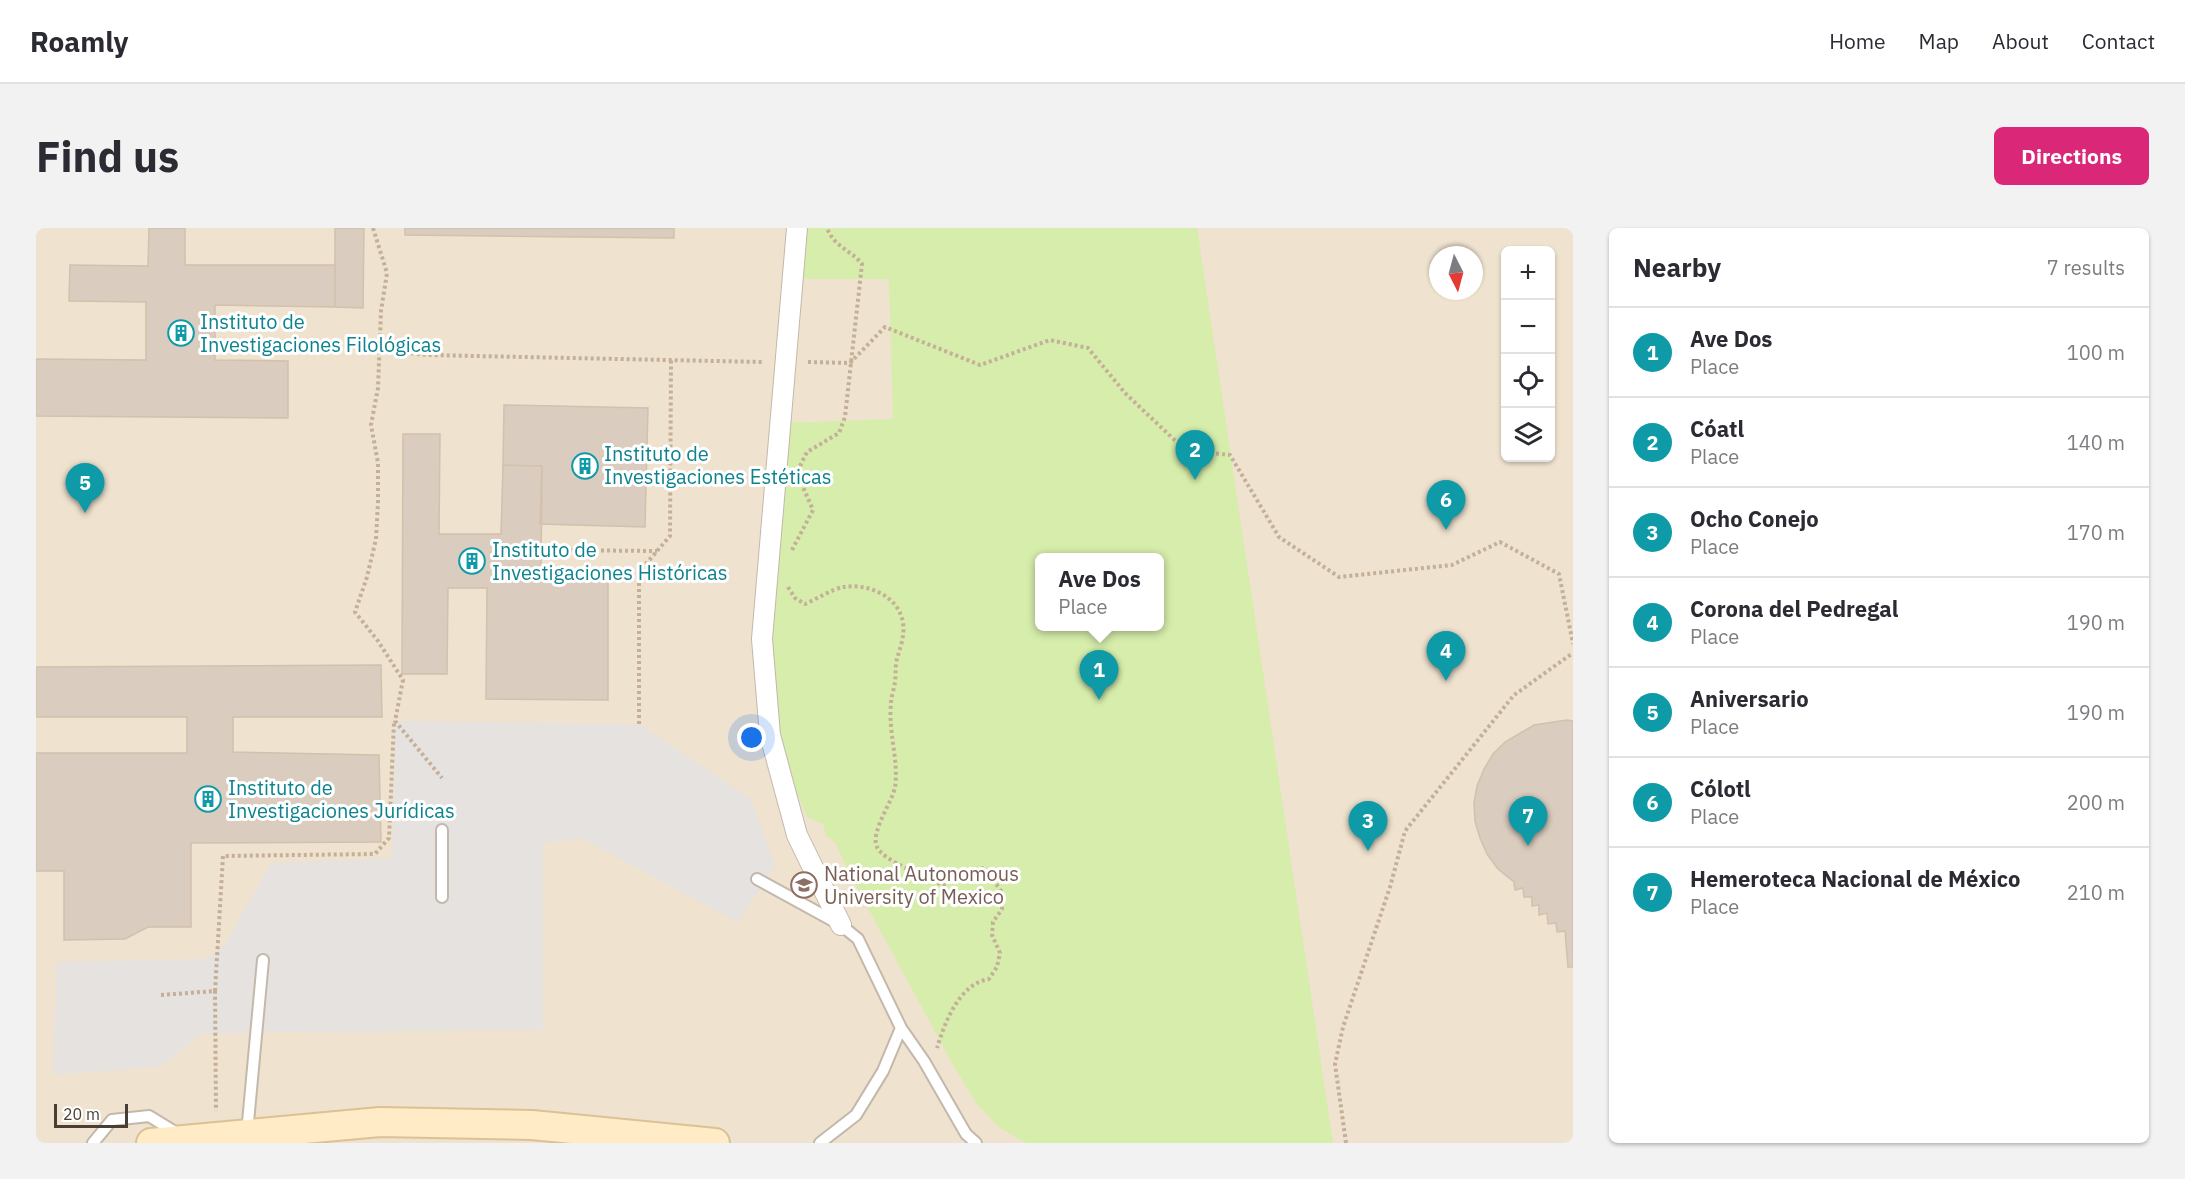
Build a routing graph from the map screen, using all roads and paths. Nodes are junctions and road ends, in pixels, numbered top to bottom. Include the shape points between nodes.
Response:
1 (373, 228) edge
2 (797, 228) edge
3 (827, 228) edge
4 (381, 351) junction
5 (670, 360) junction
6 (786, 362) junction
7 (850, 363) junction
8 (541, 550) dead end
9 (658, 551) junction
10 (788, 558) dead end
11 (785, 582) dead end
12 (1573, 644) edge
13 (1573, 653) edge
14 (394, 721) junction
15 (639, 724) dead end
16 (442, 778) dead end
17 (442, 830) dead end
18 (757, 879) dead end
19 (442, 897) dead end
20 (842, 925) junction
21 (263, 960) dead end
22 (215, 991) junction
23 (161, 995) dead end
24 (901, 1028) junction
25 (930, 1069) junction
26 (247, 1134) junction
27 (217, 1137) junction
28 (185, 1141) edge
29 (93, 1143) edge
30 (151, 1143) edge
31 (715, 1143) edge
32 (820, 1143) edge
33 (976, 1143) edge
34 (1346, 1143) edge

1 - 4 path via 387,273 381,311
2 - 6 street
3 - 7 path via 833,240 856,255 862,264
4 - 5 path
4 - 14 path via 372,425 378,463 376,539 355,612 403,680
5 - 6 path
5 - 9 path via 670,536
6 - 7 path
6 - 20 street via 762,639 770,735 797,835
7 - 10 path via 845,417 839,433 807,452 797,473 813,510
7 - 12 path via 885,327 981,365 1050,340 1088,348 1125,393 1185,450 1230,455 1279,537 1339,577 1452,565 1500,542 1559,574
8 - 9 path
9 - 15 path via 639,572
11 - 25 path via 795,598 805,604 843,587 885,594 896,606 903,623 891,703 895,788 874,838 878,849 897,863 943,885 974,869 985,868 1001,891 1002,909 993,922 992,935 1000,953 997,967 989,979 977,981 957,1002
13 - 34 path via 1514,695 1405,831 1335,1064
14 - 16 path
14 - 22 path via 389,838 375,854 223,855
17 - 19 lane
18 - 20 lane
20 - 24 lane via 858,939
21 - 26 lane
22 - 23 path
22 - 27 path
24 - 25 lane
24 - 32 lane via 884,1071 856,1115
25 - 33 lane via 966,1134
26 - 27 street
26 - 31 street via 380,1122 532,1125
27 - 28 street
28 - 29 lane via 149,1116 112,1120
28 - 30 street

